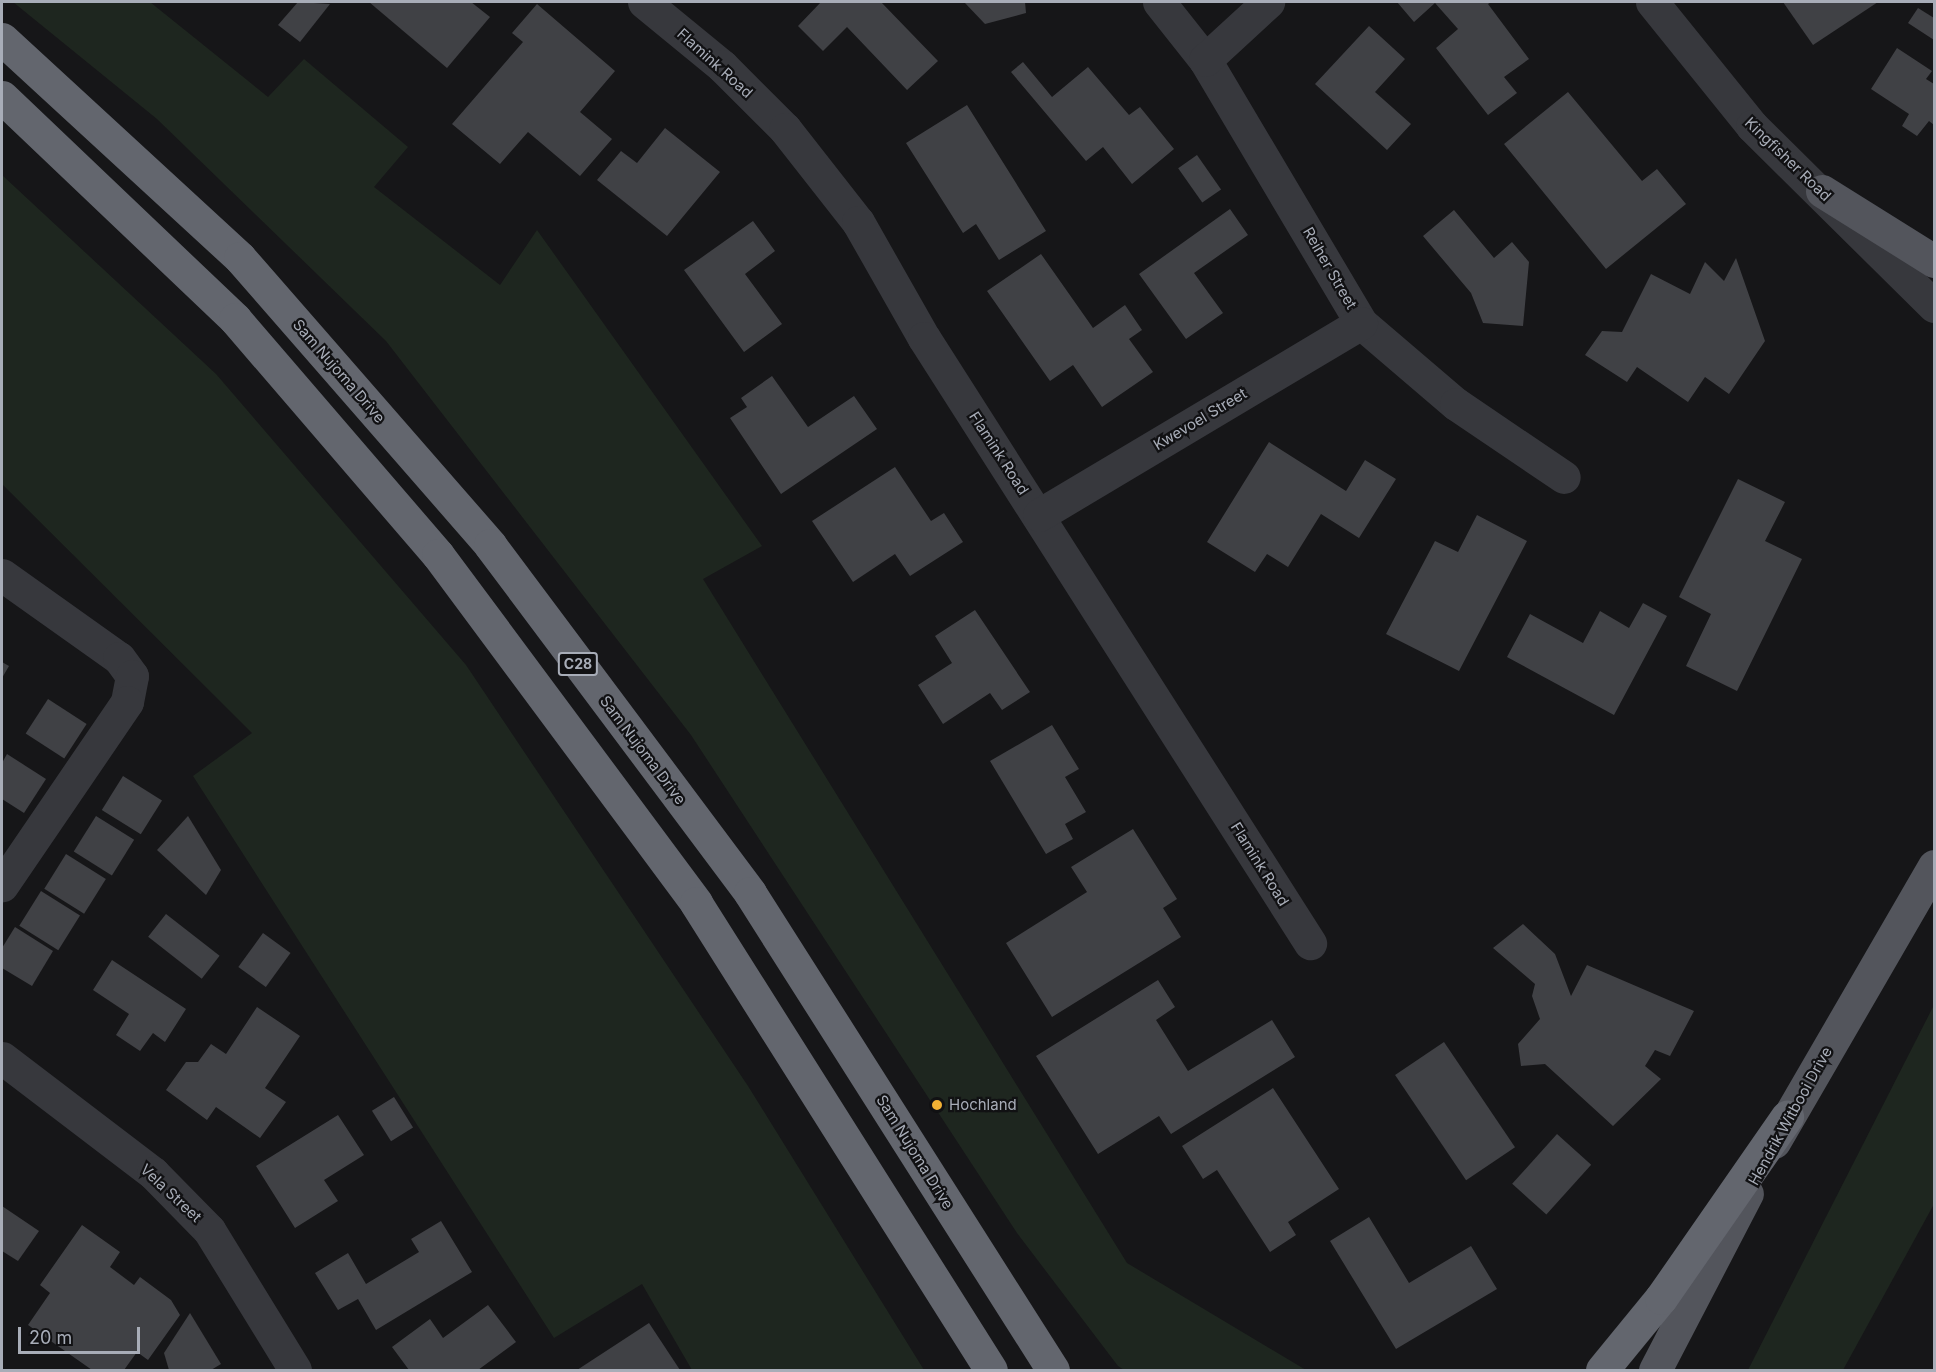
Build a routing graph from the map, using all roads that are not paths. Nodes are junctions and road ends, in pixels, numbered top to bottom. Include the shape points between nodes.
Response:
1 (644, 2) edge
2 (1160, 2) edge
3 (1268, 2) edge
4 (1652, 2) edge
5 (2, 39) edge
6 (1205, 60) junction
7 (2, 97) edge
8 (1822, 191) junction
9 (1935, 261) edge
10 (1935, 306) edge
11 (1362, 323) junction
12 (1564, 477) dead end
13 (1039, 515) junction
14 (2, 575) edge
15 (1935, 866) edge
16 (2, 885) edge
17 (1310, 943) dead end
18 (2, 1058) edge
19 (1787, 1117) junction
20 (1020, 1317) junction
21 (295, 1371) edge
22 (991, 1371) edge
23 (1053, 1371) edge
24 (1076, 1371) edge
25 (1602, 1371) edge
26 (1654, 1371) edge

1 - 13 street, Flamink Road via 722,66 785,129 858,222 924,338
2 - 6 street, Reiher Street
3 - 6 street
4 - 8 street, Kingfisher Road via 1752,126
5 - 20 highway, Sam Nujoma Drive / C28 via 240,258 490,545 750,893
6 - 11 street, Reiher Street
7 - 22 highway via 235,320 438,555 696,903
8 - 9 main road
8 - 10 street, Kingfisher Road
11 - 12 street, Reiher Street via 1456,404
11 - 13 street, Kwevoel Street
13 - 17 street, Flamink Road
14 - 16 street via 119,658 132,676 127,702
15 - 19 main road, Hendrik Witbooi Drive
18 - 21 street, Vela Street via 153,1173 209,1230
19 - 25 highway via 1661,1298
19 - 26 main road, Hendrik Witbooi Drive
20 - 23 highway, Sam Nujoma Drive / C28
20 - 24 highway

